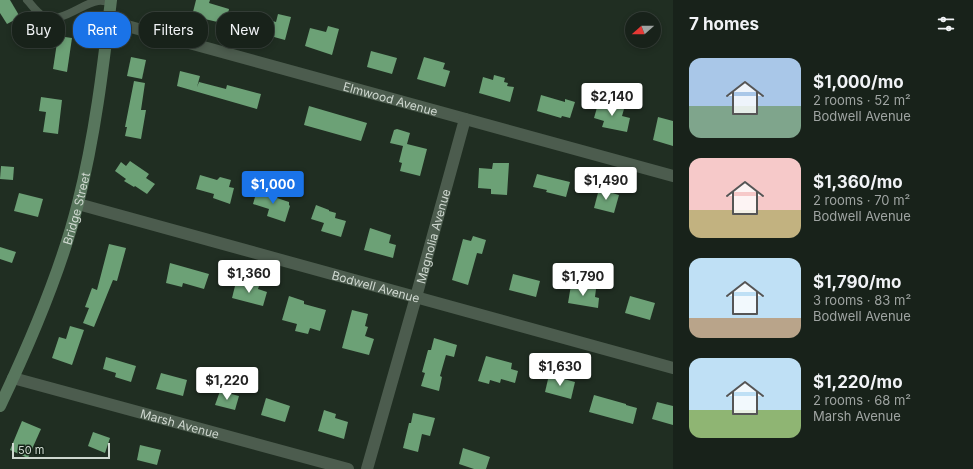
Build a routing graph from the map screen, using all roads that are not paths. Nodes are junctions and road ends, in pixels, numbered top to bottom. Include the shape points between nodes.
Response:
1 (27, 0) edge
2 (111, 1) edge
3 (110, 12) edge
4 (131, 27) edge
5 (105, 48) edge
6 (465, 119) junction
7 (673, 176) edge
8 (78, 204) junction
9 (416, 297) junction
10 (673, 368) edge
11 (13, 378) junction
12 (0, 406) edge
13 (348, 469) edge
14 (367, 469) edge

1 - 2 lane via 44,16 54,17 63,16 98,1
2 - 3 street, Bridge Street
4 - 6 street, Elmwood Avenue
5 - 8 street, Bridge Street via 90,149
6 - 7 street, Elmwood Avenue
6 - 9 street, Magnolia Avenue
8 - 9 street, Bodwell Avenue
8 - 11 street, Bridge Street via 50,291
9 - 10 street, Bodwell Avenue
9 - 14 street, Magnolia Avenue
11 - 12 street, Bridge Street
11 - 13 street, Marsh Avenue

